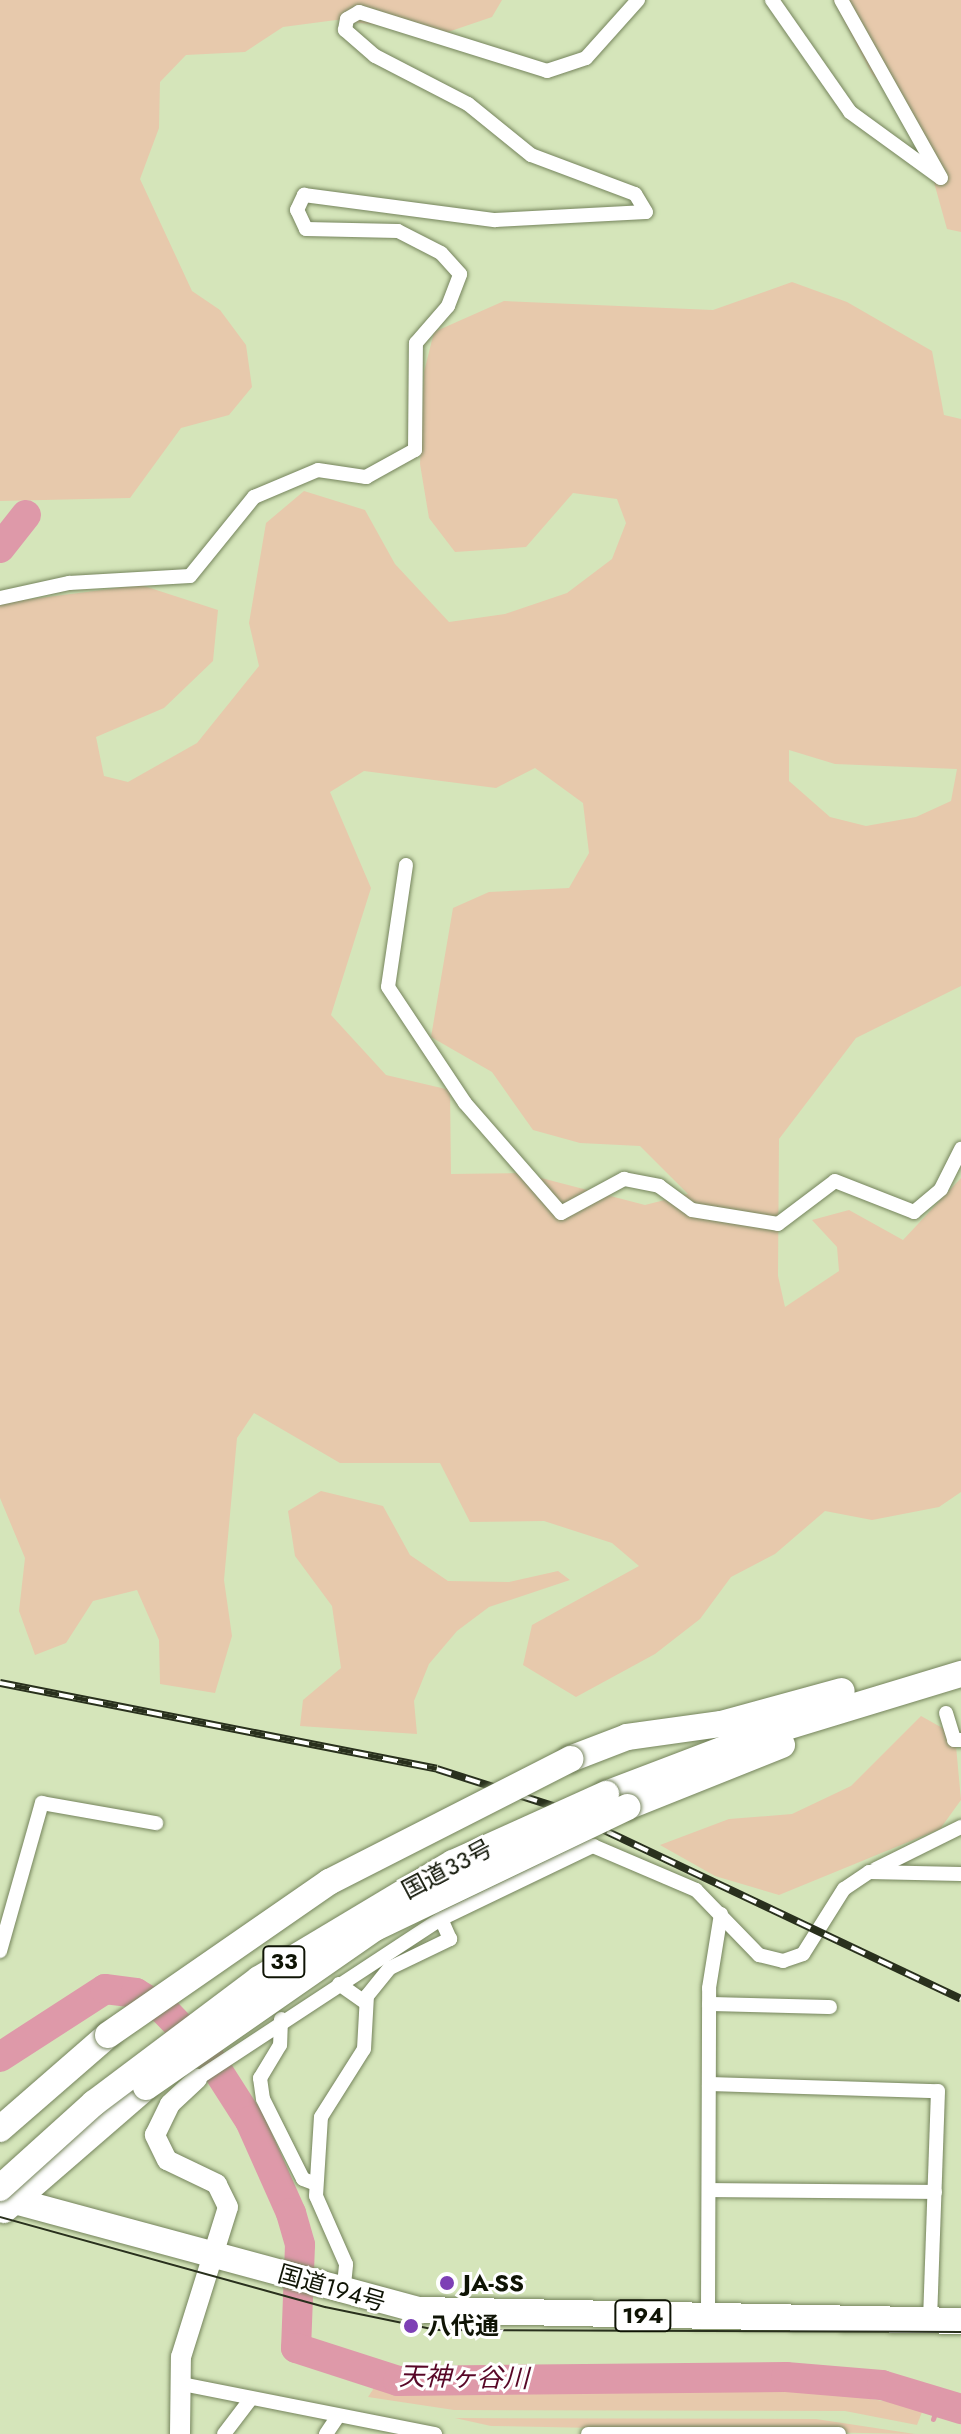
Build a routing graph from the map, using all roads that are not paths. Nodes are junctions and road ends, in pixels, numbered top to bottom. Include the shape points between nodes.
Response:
1 (638, 0) edge
2 (772, 0) edge
3 (841, 0) edge
4 (0, 598) edge
5 (406, 865) dead end
6 (961, 1149) edge
7 (961, 1674) edge
8 (933, 1681) junction
9 (946, 1713) dead end
10 (961, 1740) edge
11 (616, 1800) junction
12 (156, 1823) dead end
13 (961, 1827) edge
14 (869, 1872) junction
15 (961, 1874) edge
16 (721, 1914) junction
17 (441, 1919) junction
18 (0, 1951) edge
19 (339, 1984) junction
20 (366, 2003) junction
21 (709, 2004) junction
22 (830, 2007) dead end
23 (281, 2019) junction
24 (197, 2079) joint
25 (709, 2084) junction
26 (0, 2129) edge
27 (316, 2184) junction
28 (709, 2190) junction
29 (935, 2192) junction
30 (3, 2200) edge
31 (218, 2255) junction
32 (335, 2292) junction
33 (708, 2313) junction
34 (930, 2320) junction
35 (961, 2321) edge
36 (182, 2384) junction
37 (250, 2400) junction
38 (338, 2416) junction
39 (180, 2434) edge
40 (224, 2434) edge
41 (326, 2434) edge
42 (435, 2434) edge
43 (588, 2434) edge
44 (719, 2434) edge
45 (839, 2434) edge

1 - 4 street via 586,58 547,71 359,12 347,19 345,30 375,56 468,104 531,155 635,194 646,212 495,220 304,195 297,210 306,229 398,231 441,253 460,274 448,306 416,343 415,450 366,477 318,470 254,497 190,576 69,583
2 - 3 street via 850,112 941,178
5 - 6 street via 388,987 465,1103 561,1213 624,1179 659,1186 692,1210 778,1224 835,1181 858,1186 891,1209 914,1212 941,1189
7 - 8 highway
8 - 11 highway
8 - 26 highway, bridge via 863,1686 721,1724 627,1737 570,1759 329,1882 108,2035
9 - 10 street via 954,1740
11 - 30 highway, bridge via 375,1928 146,2087
11 - 30 highway, 国道33号 / 33, bridge via 453,1863 259,1979 104,2095
12 - 18 street via 42,1803
13 - 14 street
14 - 15 street
14 - 16 street via 844,1889 793,1960 759,1955
16 - 17 street via 696,1890 593,1846
16 - 21 street
17 - 19 street
17 - 20 street via 450,1939 390,1968
19 - 20 street
19 - 23 street
20 - 27 street via 364,2049 321,2117
21 - 22 street
21 - 25 street
23 - 24 street
23 - 27 street via 280,2045 260,2078 263,2099 303,2179
24 - 31 street via 170,2104 155,2143 167,2160 205,2176 225,2195
25 - 28 street
25 - 29 street via 938,2091
27 - 32 street via 346,2264
28 - 29 street
28 - 33 street
29 - 34 street
30 - 31 highway, 国道194号 / 194
31 - 32 highway, 国道194号 / 194
31 - 36 street via 185,2337
32 - 33 highway, 国道194号 / 194 via 486,2317
33 - 34 highway, 国道194号 / 194
34 - 35 highway, 国道194号 / 194
36 - 37 street
36 - 39 street
37 - 38 street
37 - 40 street
38 - 41 street
38 - 42 street
43 - 44 street
44 - 45 street

